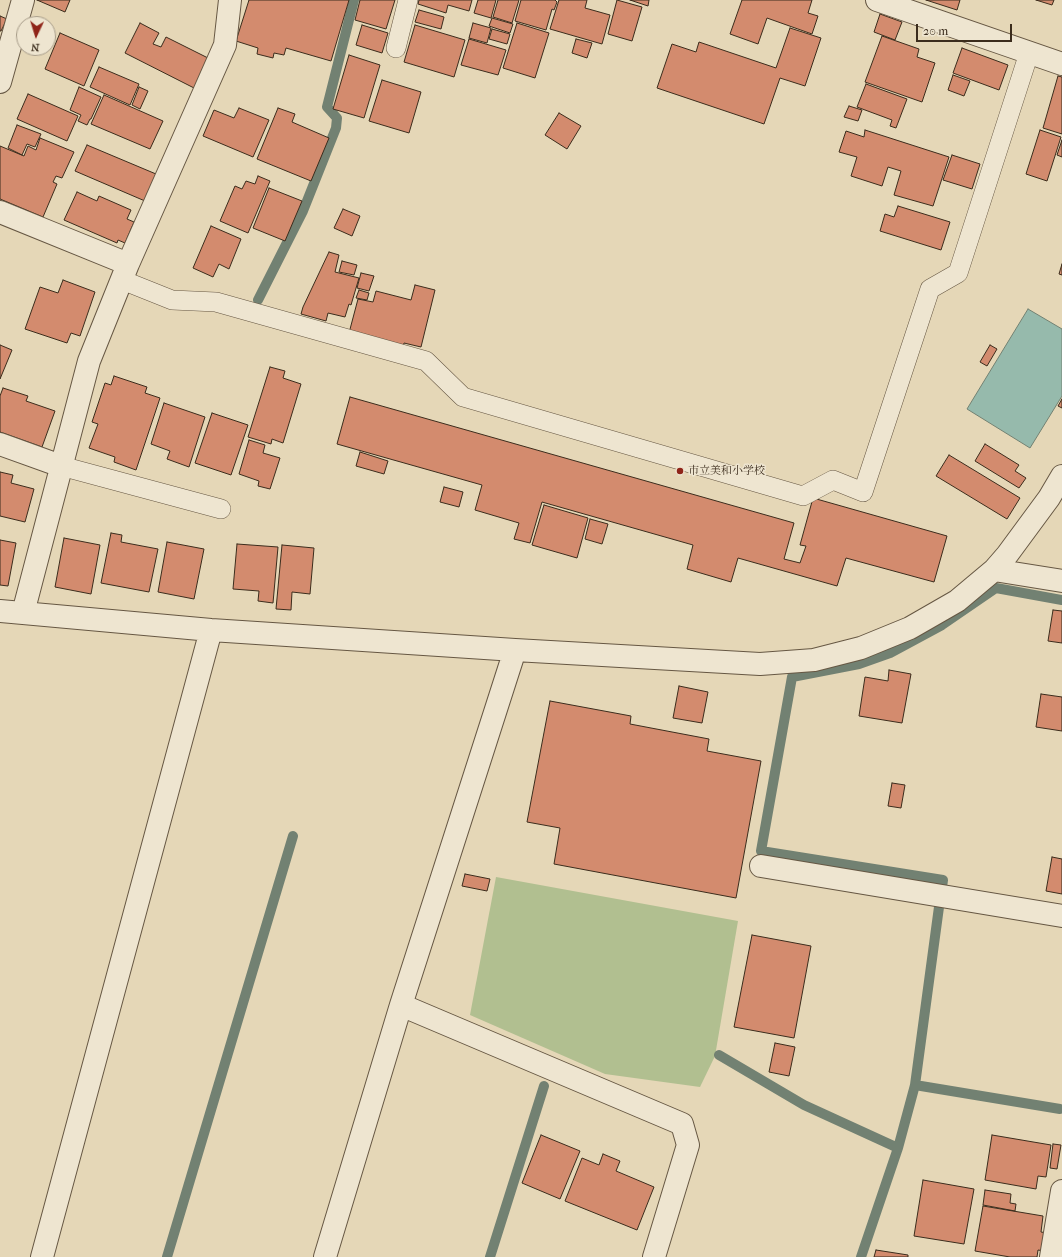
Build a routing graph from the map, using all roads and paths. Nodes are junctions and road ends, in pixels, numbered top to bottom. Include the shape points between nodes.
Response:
1 (23, 0) edge
2 (230, 0) edge
3 (408, 0) edge
4 (877, 0) edge
5 (396, 48) dead end
6 (1029, 53) junction
7 (1062, 64) edge
8 (0, 82) edge
9 (0, 212) edge
10 (125, 272) junction
11 (0, 444) edge
12 (61, 466) junction
13 (1062, 476) edge
14 (221, 509) dead end
15 (994, 570) junction
16 (1062, 582) edge
17 (0, 611) edge
18 (23, 613) junction
19 (211, 630) junction
20 (515, 650) junction
21 (761, 866) dead end
22 (1062, 916) edge
23 (401, 1005) junction
24 (1062, 1191) edge
25 (42, 1257) edge
26 (325, 1257) edge
27 (654, 1257) edge
28 (1051, 1257) edge

1 - 8 street
2 - 10 street via 225,45
3 - 5 lane
4 - 6 street
6 - 7 street
6 - 10 lane via 958,273 930,289 863,492 833,480 803,496 463,397 426,361 216,302 172,300
9 - 10 street
10 - 12 street via 89,361
11 - 12 street
12 - 14 lane
12 - 18 street
13 - 15 street via 1023,535
15 - 16 street
15 - 20 street via 957,601 910,628 861,648 814,660 760,664
17 - 18 street
18 - 19 street
19 - 20 street
19 - 25 street
20 - 23 street
21 - 22 street
23 - 26 street
23 - 27 street via 682,1124 688,1144
24 - 28 street

